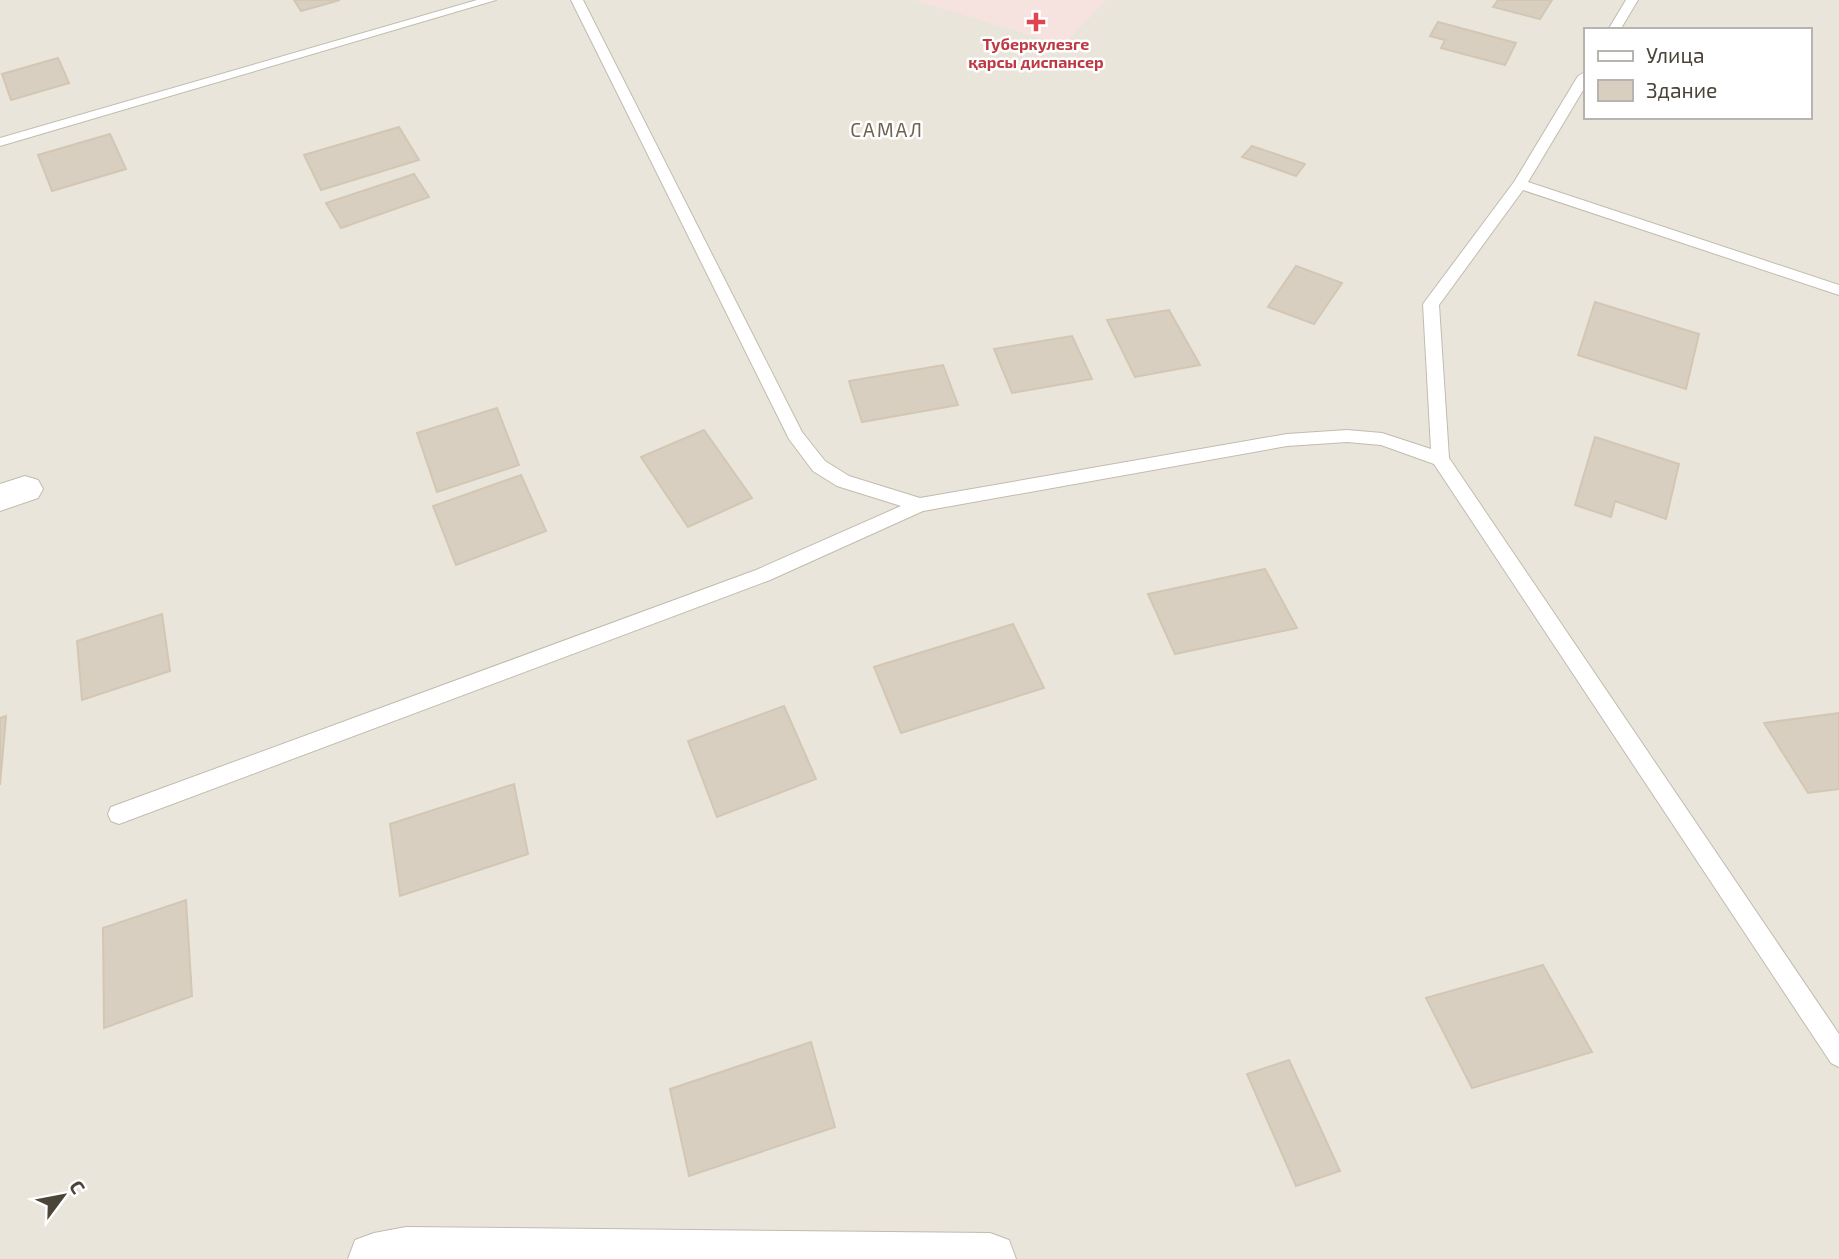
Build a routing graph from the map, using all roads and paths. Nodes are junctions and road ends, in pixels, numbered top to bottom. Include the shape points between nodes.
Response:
1 (490, 0) edge
2 (577, 0) edge
3 (1632, 0) edge
4 (1615, 28) edge
5 (1584, 78) edge
6 (0, 142) edge
7 (1520, 184) junction
8 (1839, 290) edge
9 (1440, 458) junction
10 (920, 505) junction
11 (119, 814) dead end
12 (1839, 1055) edge
13 (374, 1259) edge
14 (990, 1259) edge

1 - 6 lane
2 - 10 lane via 795,435 820,466 844,481
3 - 4 lane
5 - 7 lane
7 - 8 lane
7 - 9 lane via 1430,304
9 - 10 lane via 1382,439 1287,440
9 - 12 lane
10 - 11 lane via 763,575
13 - 14 street via 406,1253

